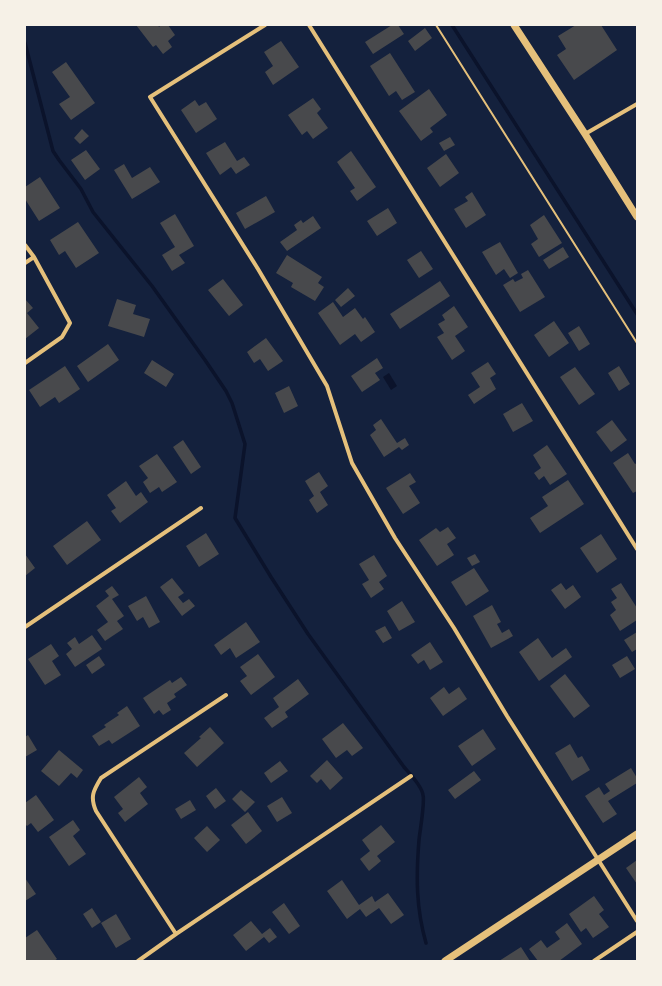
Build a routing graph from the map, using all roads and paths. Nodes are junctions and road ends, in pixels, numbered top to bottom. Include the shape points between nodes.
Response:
1 (264, 25) edge
2 (309, 25) edge
3 (436, 25) edge
4 (514, 25) edge
5 (637, 104) edge
6 (585, 134) junction
7 (637, 217) edge
8 (25, 245) edge
9 (34, 257) junction
10 (25, 263) edge
11 (637, 343) edge
12 (25, 363) edge
13 (201, 508) dead end
14 (637, 550) edge
15 (25, 627) edge
16 (226, 695) dead end
17 (411, 776) dead end
18 (637, 834) edge
19 (598, 860) junction
20 (637, 921) edge
21 (637, 932) edge
22 (176, 934) junction
23 (138, 961) edge
24 (445, 961) edge
25 (594, 961) edge

1 - 19 street via 150,97 258,269 327,386 352,463 395,538
2 - 14 street
3 - 11 path
4 - 6 main road
5 - 6 street
6 - 7 main road
8 - 9 street
9 - 10 street
9 - 12 street via 70,323 62,337
13 - 15 street
16 - 22 street via 101,778 93,793 92,802 96,811
17 - 22 street
18 - 19 main road
19 - 20 street
19 - 24 main road
21 - 25 street
22 - 23 street

